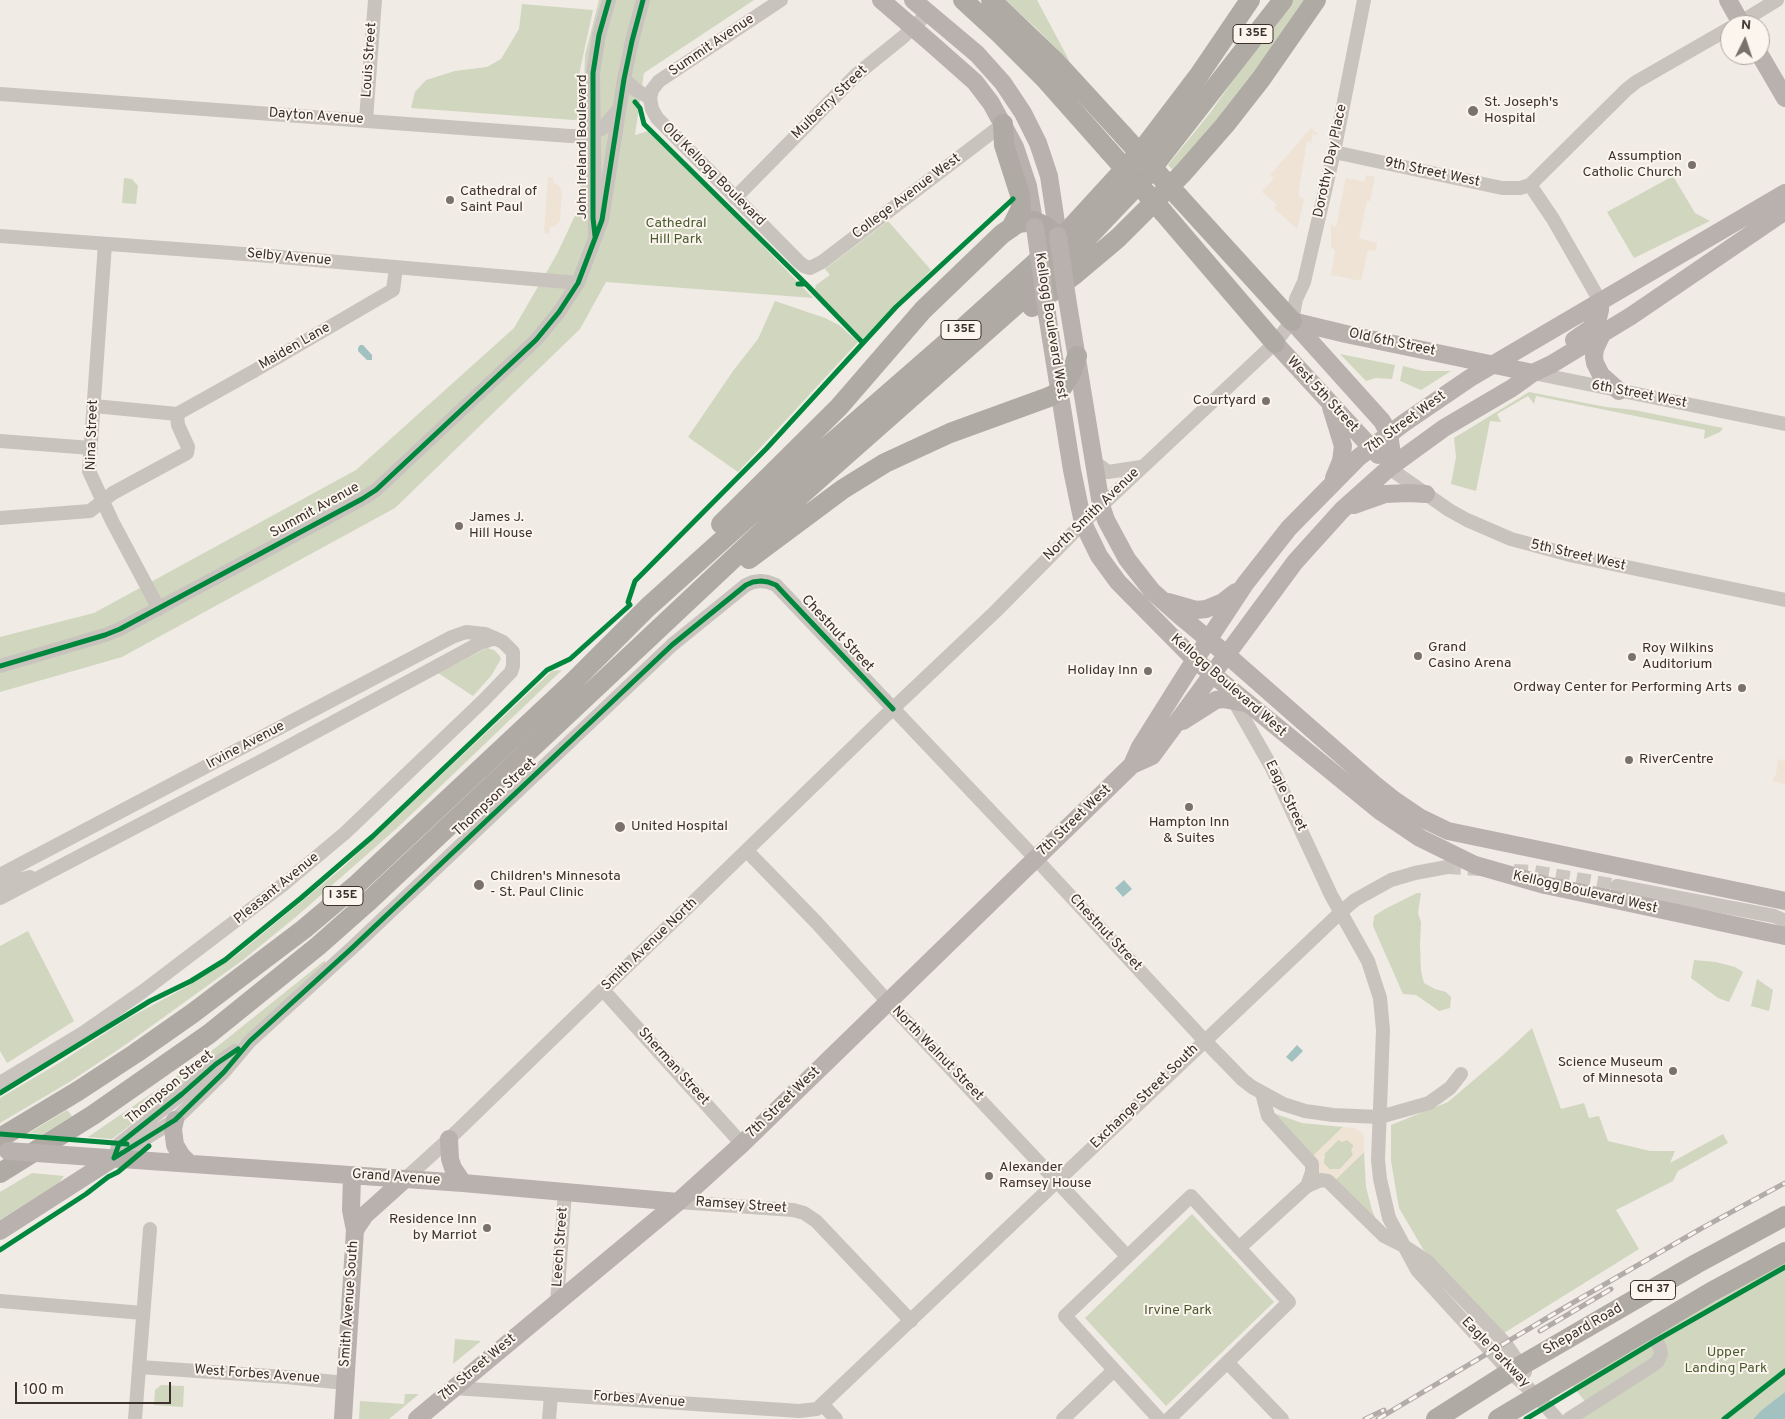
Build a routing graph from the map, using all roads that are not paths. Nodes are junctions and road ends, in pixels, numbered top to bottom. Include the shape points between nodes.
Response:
1 (375, 0) edge
2 (610, 0) edge
3 (643, 0) edge
4 (781, 0) edge
5 (881, 0) edge
6 (913, 0) edge
7 (962, 0) edge
8 (991, 0) edge
9 (1249, 0) edge
10 (1274, 0) edge
11 (1283, 0) edge
12 (1316, 0) edge
13 (1364, 0) edge
14 (1728, 0) edge
15 (1777, 0) edge
16 (928, 13) junction
17 (1733, 15) edge
18 (1753, 15) edge
19 (914, 28) junction
20 (1720, 35) edge
21 (1766, 65) edge
22 (1230, 67) junction
23 (624, 79) junction
24 (0, 94) edge
25 (650, 98) junction
26 (1785, 98) edge
27 (620, 107) junction
28 (366, 120) junction
29 (1003, 124) junction
30 (593, 133) junction
31 (1334, 152) junction
32 (1530, 185) junction
33 (1785, 192) edge
34 (735, 198) junction
35 (1785, 211) edge
36 (1037, 224) junction
37 (1011, 228) junction
38 (0, 236) edge
39 (595, 236) junction
40 (1058, 236) junction
41 (106, 244) junction
42 (396, 268) junction
43 (810, 268) joint
44 (578, 283) junction
45 (1600, 301) junction
46 (1292, 321) junction
47 (1602, 334) junction
48 (1275, 344) junction
49 (1077, 356) junction
50 (1493, 364) junction
51 (1552, 364) junction
52 (1533, 373) junction
53 (937, 375) junction
54 (1060, 391) junction
55 (1620, 391) junction
56 (1330, 404) junction
57 (94, 406) junction
58 (177, 414) junction
59 (1785, 424) edge
60 (1389, 434) junction
61 (0, 441) edge
62 (1371, 447) junction
63 (91, 448) junction
64 (1093, 461) junction
65 (1142, 467) junction
66 (1389, 468) junction
67 (1331, 486) junction
68 (1426, 494) junction
69 (102, 500) junction
70 (1101, 505) junction
71 (1342, 510) junction
72 (0, 518) edge
73 (1083, 523) junction
74 (761, 581) joint
75 (707, 584) junction
76 (1245, 584) junction
77 (1785, 600) edge
78 (1163, 601) junction
79 (648, 608) junction
80 (159, 609) junction
81 (495, 638) junction
82 (1209, 640) junction
83 (513, 652) joint
84 (1226, 654) junction
85 (1195, 660) junction
86 (0, 666) edge
87 (1217, 678) junction
88 (1240, 702) junction
89 (892, 709) junction
90 (1174, 727) junction
91 (1132, 765) junction
92 (747, 851) junction
93 (1036, 859) junction
94 (1447, 867) tunnel mouth
95 (0, 875) edge
96 (44, 875) junction
97 (0, 886) edge
98 (1617, 886) tunnel mouth
99 (0, 898) edge
100 (1785, 901) edge
101 (1342, 912) junction
102 (1781, 918) edge
103 (1785, 936) edge
104 (603, 990) junction
105 (888, 1002) junction
106 (1204, 1040) junction
107 (250, 1041) junction
108 (1461, 1074) dead end
109 (0, 1083) edge
110 (1262, 1093) junction
111 (1380, 1117) junction
112 (175, 1120) junction
113 (0, 1138) edge
114 (449, 1139) junction
115 (742, 1144) junction
116 (0, 1150) edge
117 (65, 1155) junction
118 (114, 1158) junction
119 (188, 1164) junction
120 (0, 1172) edge
121 (352, 1176) junction
122 (405, 1179) junction
123 (1057, 1181) junction
124 (463, 1183) junction
125 (1307, 1186) junction
126 (565, 1192) junction
127 (678, 1202) junction
128 (28, 1213) junction
129 (1785, 1216) edge
130 (150, 1229) dead end
131 (356, 1230) junction
132 (0, 1231) edge
133 (1404, 1246) junction
134 (1239, 1248) junction
135 (1785, 1252) edge
136 (1127, 1256) junction
137 (0, 1301) edge
138 (557, 1302) junction
139 (143, 1313) junction
140 (911, 1321) junction
141 (1650, 1328) junction
142 (1228, 1363) junction
143 (139, 1367) junction
144 (1516, 1369) junction
145 (1114, 1371) junction
146 (345, 1383) junction
147 (454, 1388) junction
148 (551, 1395) junction
149 (1536, 1396) junction
150 (823, 1405) junction
151 (754, 1413) edge
152 (135, 1419) edge
153 (343, 1419) edge
154 (417, 1419) edge
155 (549, 1419) edge
156 (836, 1419) edge
157 (1063, 1419) edge
158 (1159, 1419) edge
159 (1169, 1419) edge
160 (1282, 1419) edge
161 (1436, 1419) edge
162 (1498, 1419) edge
163 (1557, 1419) edge
164 (1569, 1419) edge

1 - 28 street, Louis Street
2 - 30 street, John Ireland Boulevard via 599,35 593,73
3 - 23 street, John Ireland Boulevard
4 - 25 street, Summit Avenue via 660,81
5 - 19 main road, Kellogg Boulevard West
6 - 16 main road
7 - 48 highway, bridge via 1035,68
8 - 46 highway, bridge via 1055,61
9 - 79 highway, I 35E via 1238,20 1142,150 1054,246
10 - 22 highway, I 35E
11 - 22 highway
12 - 53 highway via 1247,97 1202,153 1161,196 1060,287
13 - 31 street, Dorothy Day Place
14 - 17 main road
15 - 18 street
16 - 19 street, Mulberry Street
16 - 40 main road, Kellogg Boulevard West via 977,54 1003,83 1023,113 1049,176
19 - 29 main road, Kellogg Boulevard West via 975,82
19 - 34 street, Mulberry Street via 856,75
20 - 32 street via 1636,82
21 - 26 main road
22 - 53 highway, I 35E via 1145,176 1103,221 1050,274
23 - 25 street
23 - 27 street, John Ireland Boulevard
24 - 28 street, Dayton Avenue
25 - 34 street, Old Kellogg Boulevard via 657,118
27 - 30 street via 603,128
27 - 39 street, John Ireland Boulevard via 602,220
28 - 30 street, Dayton Avenue via 570,136
29 - 36 main road, Kellogg Boulevard West via 1015,147
29 - 37 highway via 1004,145 1020,195 1021,208
29 - 43 street, College Avenue West
30 - 39 street, John Ireland Boulevard
31 - 32 street, 9th Street West via 1502,188
31 - 46 street, Dorothy Day Place
32 - 45 street
33 - 45 main road, 7th Street West
34 - 43 street, Old Kellogg Boulevard via 798,262
35 - 47 main road, 7th Street West
36 - 37 highway via 1018,223
36 - 40 highway
36 - 54 main road, Kellogg Boulevard West, bridge
37 - 79 highway via 923,310 839,407 712,532
38 - 41 street, Selby Avenue
39 - 44 street, John Ireland Boulevard
40 - 49 main road, Kellogg Boulevard West, bridge
41 - 42 street, Selby Avenue
41 - 57 street, Nina Street
42 - 44 street, Selby Avenue
42 - 58 street, Maiden Lane via 393,290 389,293
44 - 80 street, Summit Avenue via 560,312 536,340 376,490
45 - 50 main road, 7th Street West
45 - 51 main road via 1598,318 1590,329 1572,341
46 - 48 street, North Smith Avenue
46 - 50 main road, Old 6th Street
46 - 60 main road, West 5th Street via 1382,420
47 - 51 main road, 7th Street West
47 - 55 main road via 1595,349 1595,363 1601,375
48 - 56 main road, West 5th Street
48 - 65 street, North Smith Avenue
49 - 54 highway
49 - 64 main road, Kellogg Boulevard West
50 - 52 main road, 6th Street West
50 - 60 main road, 7th Street West
51 - 52 main road, 7th Street West
52 - 55 street, 6th Street West
52 - 66 main road, 7th Street West via 1444,428
53 - 75 highway, I 35E via 802,494
54 - 73 main road, Kellogg Boulevard West
54 - 75 highway via 950,433 885,463 843,489 740,566
55 - 59 street, 6th Street West
56 - 62 main road, West 5th Street
56 - 67 main road via 1343,446
57 - 58 street
57 - 63 street, Nina Street
58 - 69 street via 187,453
60 - 62 main road, 7th Street West
60 - 66 main road via 1392,454
61 - 63 street
62 - 66 main road, West 5th Street
62 - 67 main road, 7th Street West
63 - 69 street, Nina Street via 89,471
64 - 65 street via 1108,472
64 - 70 main road, Kellogg Boulevard West
65 - 70 street, North Smith Avenue
66 - 68 street, 5th Street West
66 - 71 main road, 7th Street West
67 - 76 main road, 7th Street West via 1288,528
68 - 71 main road via 1385,494
68 - 77 street, 5th Street West via 1468,520 1530,545
69 - 72 street via 90,511
69 - 80 street, Nina Street
70 - 73 street, North Smith Avenue
70 - 78 main road, Kellogg Boulevard West via 1127,559
71 - 84 main road, 7th Street West via 1295,562
73 - 85 main road, Kellogg Boulevard West via 1099,556 1118,582
73 - 89 street, North Smith Avenue
74 - 89 street, Chestnut Street via 776,585
74 - 107 street, Thompson Street via 746,585 672,644
75 - 120 highway, I 35E via 420,855 318,946 153,1075
76 - 78 main road via 1223,602 1206,609 1196,610
76 - 82 main road, 7th Street West
78 - 82 main road, Kellogg Boulevard West
79 - 113 highway, I 35E via 405,840 304,930 136,1053
80 - 86 street, Summit Avenue via 105,636
81 - 83 street, Irvine Avenue
81 - 95 street, Irvine Avenue via 474,632 452,637
81 - 96 street, Irvine Avenue via 480,643
82 - 84 main road, Kellogg Boulevard West
82 - 85 main road, 7th Street West
83 - 109 street, Pleasant Avenue via 511,672 501,683 346,833 224,932 142,992 84,1033
84 - 87 main road, 7th Street West
84 - 100 main road, Kellogg Boulevard West via 1394,800 1448,831
85 - 87 main road, Kellogg Boulevard West
85 - 91 main road, 7th Street West
87 - 88 main road, Kellogg Boulevard West
87 - 90 main road, 7th Street West
88 - 90 main road via 1216,700
88 - 101 street, Eagle Street
88 - 103 main road, Kellogg Boulevard West via 1380,812 1420,838 1475,865 1545,885
89 - 92 street, Smith Avenue North
89 - 93 street, Chestnut Street
90 - 91 main road, 7th Street West via 1152,756
91 - 93 main road, 7th Street West
92 - 104 street, Smith Avenue North
92 - 105 street, North Walnut Street
93 - 105 main road, 7th Street West
93 - 106 street, Chestnut Street
94 - 101 street, Exchange Street South via 1392,880 1355,900
96 - 97 street, Irvine Avenue
96 - 99 street, Irvine Avenue
98 - 102 street
101 - 106 street, Exchange Street South
101 - 111 street, Eagle Parkway via 1368,961 1380,998 1383,1030
104 - 114 street, Smith Avenue North
104 - 115 street, Sherman Street
105 - 115 main road, 7th Street West
105 - 123 street, North Walnut Street
106 - 110 street, Chestnut Street via 1243,1080
106 - 123 street, Exchange Street South
107 - 112 street, Thompson Street
107 - 118 street, Thompson Street via 216,1064 119,1144
108 - 111 street, Chestnut Street via 1450,1088 1429,1103
110 - 111 street, Chestnut Street via 1283,1104 1311,1112
110 - 125 street via 1268,1116 1312,1164
111 - 133 street, Eagle Parkway via 1378,1160 1382,1192 1389,1218
112 - 118 street, Thompson Street
112 - 119 main road via 175,1144
114 - 122 street, Smith Avenue North
114 - 124 main road via 450,1159
115 - 127 main road, 7th Street West
116 - 117 main road, Grand Avenue, bridge
117 - 118 main road, Grand Avenue
117 - 128 main road via 72,1163 69,1177
118 - 119 main road, Grand Avenue
118 - 128 main road
119 - 121 main road, Grand Avenue
121 - 122 main road, Grand Avenue
121 - 131 main road via 351,1210
122 - 124 main road, Grand Avenue
122 - 131 main road, Smith Avenue South via 365,1214
123 - 136 street, North Walnut Street
123 - 140 street, Exchange Street South
124 - 126 main road, Grand Avenue
125 - 133 street via 1321,1180 1328,1181 1384,1236
125 - 134 street
126 - 127 main road, Grand Avenue
126 - 138 street, Leech Street
127 - 138 main road, 7th Street West
127 - 140 street, Ramsey Street via 804,1213
128 - 132 main road
129 - 144 highway, Shepard Road / CH 37
130 - 139 street
131 - 146 main road, Smith Avenue South
133 - 144 street, Eagle Parkway via 1427,1261 1505,1343
134 - 136 street via 1190,1196
134 - 142 street via 1289,1302
135 - 141 highway, CH 37
136 - 145 street via 1065,1316
137 - 139 street
138 - 147 main road, 7th Street West
139 - 143 street
140 - 150 street, Exchange Street South
141 - 149 highway, CH 37
141 - 164 street via 1660,1348 1658,1361
142 - 159 street
142 - 160 street
143 - 146 street, West Forbes Avenue
143 - 152 street
144 - 149 street, Eagle Parkway
144 - 161 highway, Shepard Road / CH 37
145 - 157 street
145 - 158 street
146 - 153 main road, Smith Avenue South
147 - 148 street, Forbes Avenue
147 - 154 main road, 7th Street West
148 - 151 street, Forbes Avenue
148 - 155 street
149 - 162 highway, CH 37
149 - 163 street, Eagle Parkway
150 - 151 street, Forbes Avenue via 807,1411
150 - 156 street

